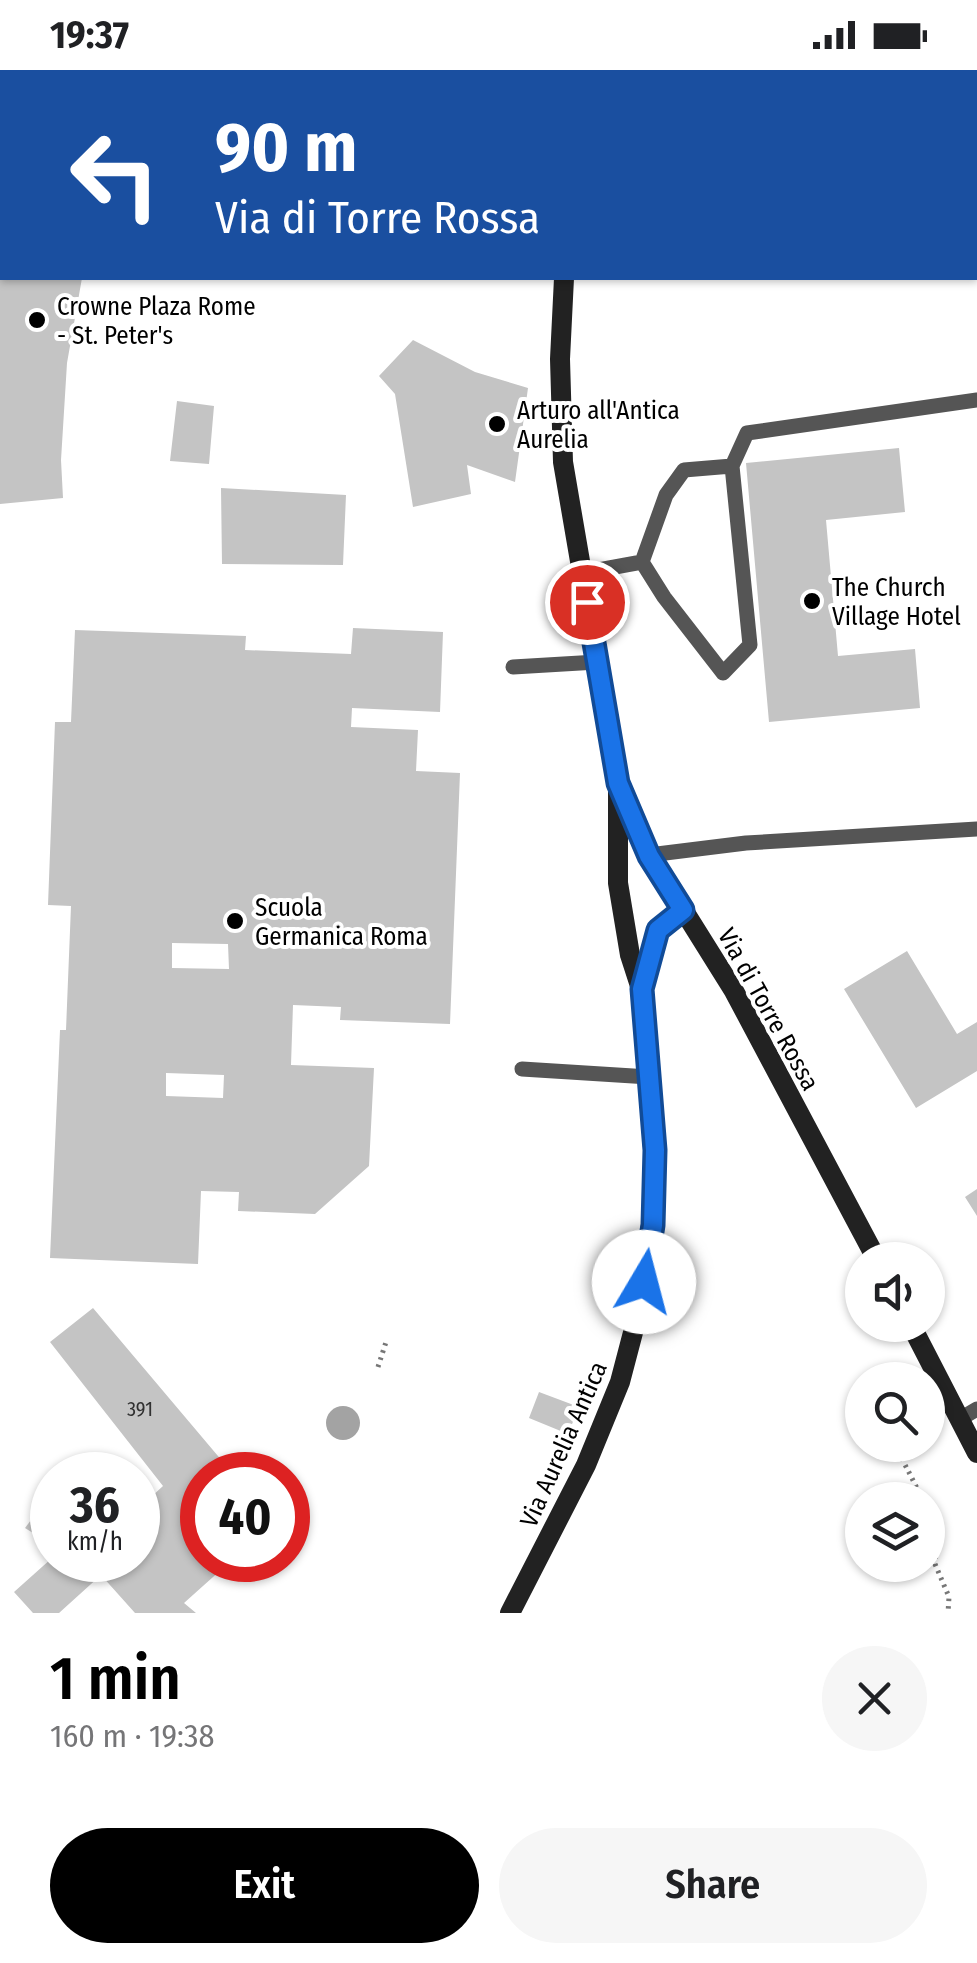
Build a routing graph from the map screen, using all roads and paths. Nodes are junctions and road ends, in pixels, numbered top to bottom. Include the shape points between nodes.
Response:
1 (564, 280) edge
2 (977, 400) edge
3 (732, 466) junction
4 (642, 562) junction
5 (582, 572) junction
6 (597, 662) junction
7 (513, 666) dead end
8 (618, 783) junction
9 (977, 829) edge
10 (649, 856) junction
11 (683, 910) junction
12 (642, 989) junction
13 (522, 1069) dead end
14 (649, 1077) junction
15 (866, 1242) edge
16 (386, 1342) dead end
17 (922, 1342) edge
18 (378, 1366) dead end
19 (968, 1414) edge
20 (977, 1453) edge
21 (943, 1582) edge
22 (510, 1613) edge
23 (948, 1613) edge

1 - 5 main road, Via Aurelia Antica via 561,433
2 - 3 lane via 747,433
3 - 4 lane via 684,470 666,495
3 - 4 lane via 750,645 722,673
4 - 5 lane
5 - 6 main road, Via Aurelia Antica
6 - 7 lane
6 - 8 main road, Via Aurelia Antica
8 - 10 main road, Via di Torre Rossa
8 - 12 main road, Via Aurelia Antica via 618,883
9 - 10 lane
10 - 11 main road, Via di Torre Rossa
11 - 12 main road, Via Aurelia Antica via 658,930
11 - 15 main road, Via di Torre Rossa via 734,991
12 - 14 main road, Via Aurelia Antica
13 - 14 lane
14 - 22 main road, Via Aurelia Antica via 656,1187 632,1343 586,1465
16 - 18 path
17 - 19 main road
19 - 20 main road
21 - 23 path

